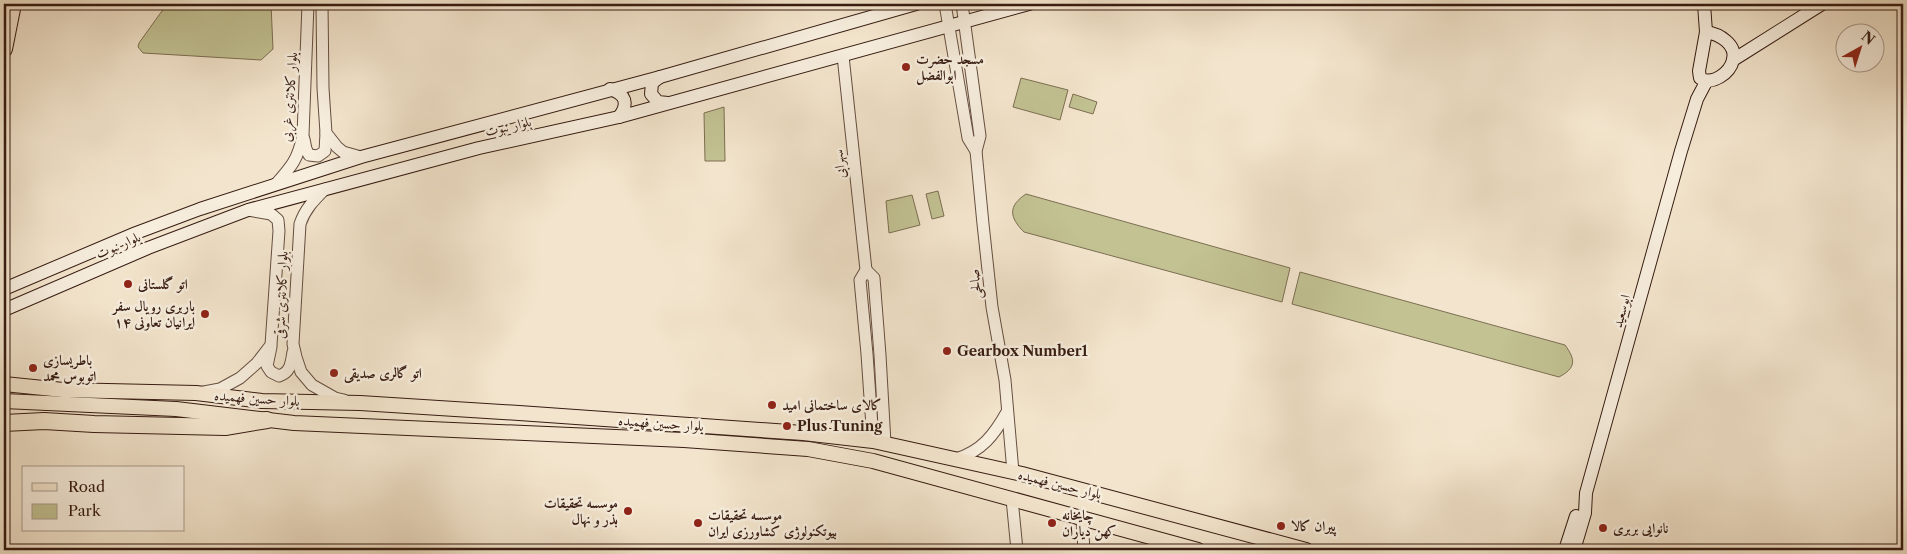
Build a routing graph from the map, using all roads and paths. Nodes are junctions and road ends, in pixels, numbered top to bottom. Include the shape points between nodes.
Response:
1 (13, 4) edge
2 (308, 4) edge
3 (322, 4) edge
4 (916, 4) edge
5 (945, 4) edge
6 (962, 4) edge
7 (1029, 4) edge
8 (1704, 4) edge
9 (1822, 4) edge
10 (964, 22) junction
11 (949, 26) junction
12 (1706, 32) junction
13 (4, 49) edge
14 (843, 56) junction
15 (1733, 60) junction
16 (660, 77) junction
17 (1706, 82) junction
18 (610, 89) junction
19 (668, 103) junction
20 (619, 116) junction
21 (326, 133) junction
22 (304, 135) junction
23 (976, 152) junction
24 (361, 157) junction
25 (276, 184) junction
26 (325, 189) junction
27 (248, 210) junction
28 (4, 289) edge
29 (274, 290) junction
30 (296, 292) junction
31 (4, 310) edge
32 (293, 344) junction
33 (271, 345) junction
34 (4, 384) edge
35 (196, 393) junction
36 (4, 401) edge
37 (360, 403) junction
38 (1007, 412) junction
39 (543, 414) junction
40 (267, 420) junction
41 (4, 422) edge
42 (542, 434) junction
43 (879, 442) junction
44 (956, 459) junction
45 (1013, 472) junction
46 (1586, 493) junction
47 (1012, 499) junction
48 (1082, 519) junction
49 (1250, 534) junction
50 (1283, 548) edge
51 (1017, 550) edge
52 (1084, 550) edge
53 (1198, 550) edge
54 (1256, 550) edge
55 (1306, 550) edge
56 (1565, 550) edge
57 (1574, 550) edge

1 - 13 highway
2 - 22 street, بلوار کلانتری غربی
3 - 21 street
4 - 16 main road, بلوار نبوت
5 - 11 street, صالحی
6 - 10 street, صالحی
7 - 10 main road, بلوار نبوت
8 - 12 main road
9 - 15 main road
10 - 11 main road, بلوار نبوت
10 - 23 street, صالحی via 980,136
11 - 14 main road, بلوار نبوت
11 - 23 street, صالحی via 968,138
12 - 15 main road via 1724,37
12 - 17 main road via 1699,71 1700,78
14 - 19 main road, بلوار نبوت
14 - 43 street, سهرابی via 866,270 874,278 880,355
15 - 17 main road via 1713,81
16 - 18 main road, بلوار نبوت
16 - 19 main road via 652,83 651,94 658,102
17 - 46 main road, ابوسعید via 1697,98 1681,151
18 - 20 main road via 620,92 625,100 625,109
18 - 24 main road, بلوار نبوت
19 - 20 main road, بلوار نبوت
20 - 26 main road, بلوار نبوت via 479,148
21 - 22 street via 325,151 318,156 309,155
21 - 24 street via 343,152
22 - 25 street, بلوار کلانتری غربی via 299,155
23 - 38 street, صالحی
24 - 25 main road, بلوار نبوت
25 - 28 main road, بلوار نبوت via 136,232
26 - 27 main road, بلوار نبوت
26 - 30 street, بلوار کلانتری شرقی via 310,204 300,224
27 - 29 street, بلوار کلانتری شرقی via 271,214 278,220
27 - 31 main road, بلوار نبوت via 148,248
29 - 30 street
29 - 33 street, بلوار کلانتری شرقی
30 - 32 street, بلوار کلانتری شرقی
32 - 33 street via 291,368 279,376 267,366
32 - 37 street, بلوار کلانتری شرقی via 301,372 312,385 335,398
33 - 35 street, بلوار کلانتری شرقی via 240,378 220,389
34 - 35 main road, بلوار حسین فهمیده via 63,390
35 - 37 main road, بلوار حسین فهمیده via 262,401
36 - 40 main road, بلوار حسین فهمیده via 176,409
37 - 39 main road, بلوار حسین فهمیده
38 - 44 street via 994,434 980,448
38 - 45 street, صالحی
39 - 42 main road
39 - 43 main road, بلوار حسین فهمیده via 803,433
40 - 41 highway via 225,427
40 - 42 main road, بلوار حسین فهمیده
42 - 47 main road, بلوار حسین فهمیده via 808,449 873,461
43 - 44 main road, بلوار حسین فهمیده
44 - 45 main road, بلوار حسین فهمیده
45 - 49 main road, بلوار حسین فهمیده
46 - 56 main road
46 - 57 main road, ابوسعید via 1585,513
47 - 48 main road, بلوار حسین فهمیده
47 - 51 street
48 - 52 street
48 - 53 main road, بلوار حسین فهمیده
49 - 50 main road, بلوار حسین فهمیده
49 - 54 main road via 1255,540
50 - 55 main road, بلوار حسین فهمیده

